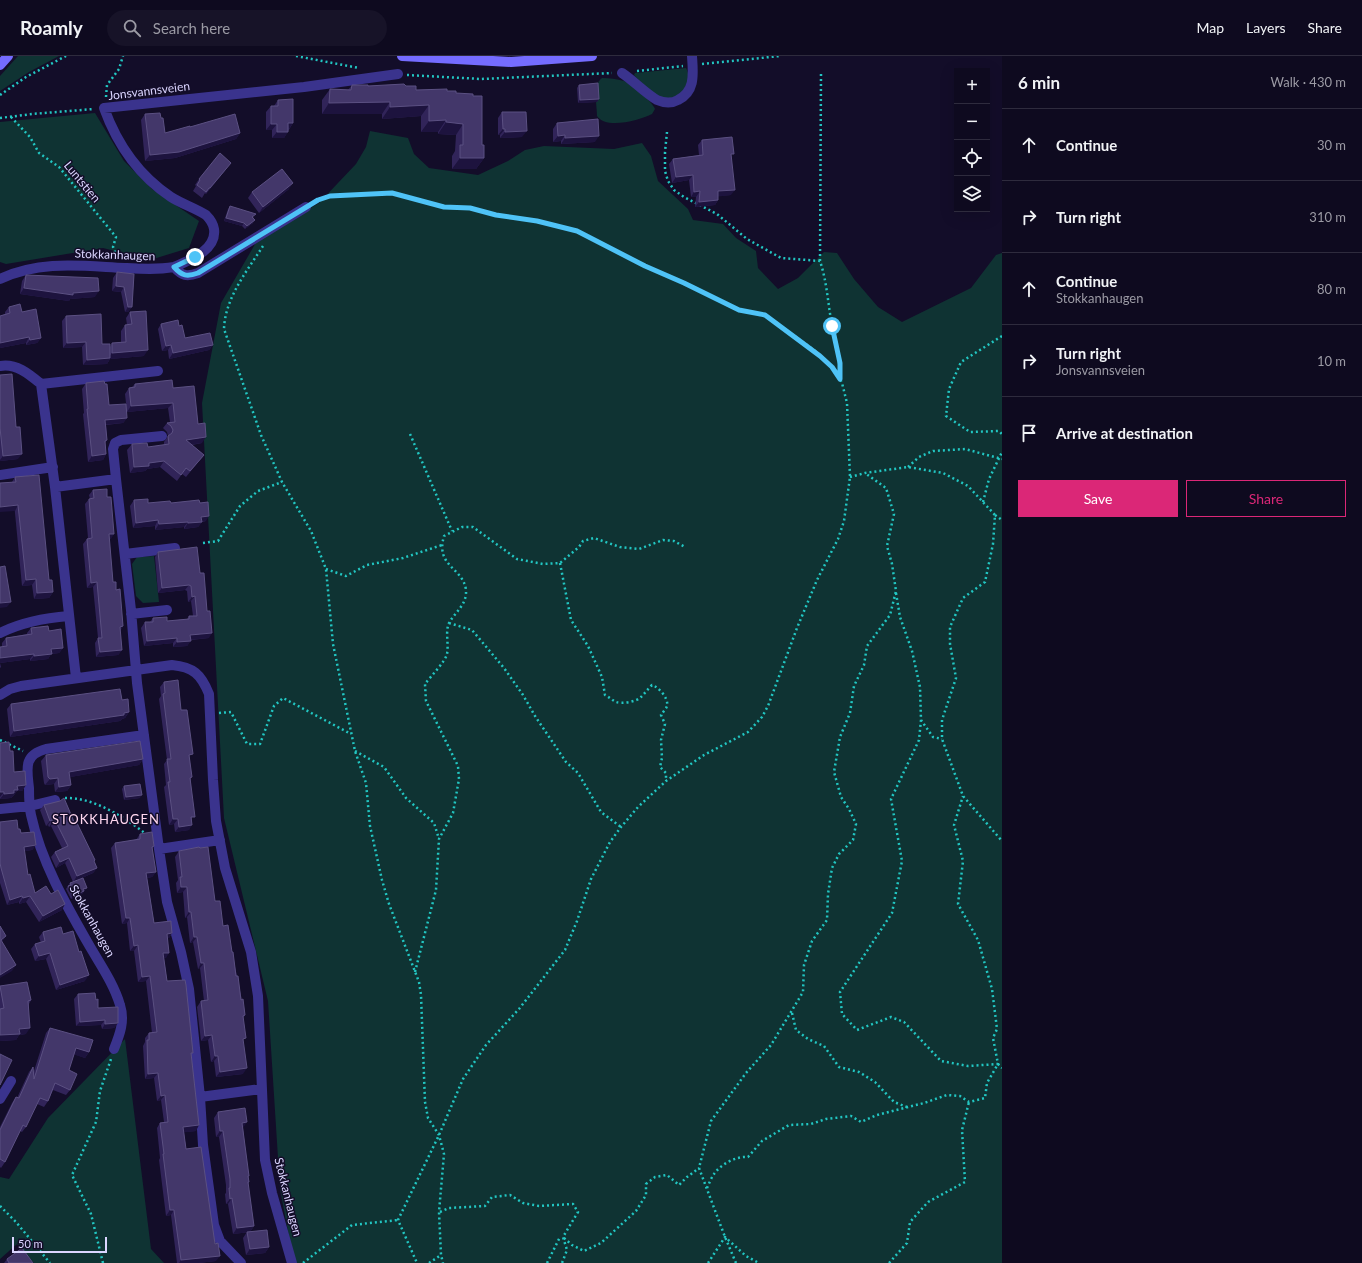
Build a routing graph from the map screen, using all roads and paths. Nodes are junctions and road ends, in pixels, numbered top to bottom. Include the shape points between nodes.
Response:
1 (8, 56) edge
2 (66, 56) edge
3 (123, 56) edge
4 (296, 56) edge
5 (402, 56) edge
6 (592, 56) edge
7 (692, 56) edge
8 (0, 65) edge
9 (360, 68) dead end
10 (622, 73) joint
11 (398, 74) joint
12 (821, 74) dead end
13 (0, 95) edge
14 (104, 108) junction
15 (11, 117) junction
16 (0, 118) edge
17 (667, 132) dead end
18 (306, 207) joint
19 (265, 244) dead end
20 (820, 261) junction
21 (174, 267) junction
22 (115, 268) junction
23 (0, 279) edge
24 (1002, 336) edge
25 (3, 364) edge
26 (158, 371) dead end
27 (840, 379) junction
28 (41, 384) junction
29 (410, 434) dead end
30 (1002, 434) edge
31 (162, 436) dead end
32 (1002, 452) edge
33 (1000, 459) edge
34 (53, 467) junction
35 (908, 467) junction
36 (865, 473) junction
37 (0, 475) edge
38 (850, 477) junction
39 (116, 479) junction
40 (282, 482) junction
41 (55, 487) junction
42 (983, 502) junction
43 (995, 516) junction
44 (1002, 520) edge
45 (452, 531) junction
46 (203, 543) dead end
47 (442, 545) junction
48 (684, 547) dead end
49 (175, 548) edge
50 (125, 554) junction
51 (560, 563) junction
52 (326, 569) junction
53 (896, 591) junction
54 (167, 610) dead end
55 (131, 614) junction
56 (69, 616) junction
57 (449, 623) junction
58 (0, 633) edge
59 (135, 669) junction
60 (76, 678) junction
61 (0, 695) edge
62 (210, 714) junction
63 (921, 720) junction
64 (351, 734) junction
65 (144, 735) junction
66 (942, 739) junction
67 (0, 740) edge
68 (355, 751) junction
69 (32, 755) junction
70 (666, 781) junction
71 (963, 796) junction
72 (55, 800) joint
73 (30, 806) junction
74 (0, 809) edge
75 (621, 827) junction
76 (157, 836) junction
77 (439, 839) junction
78 (220, 840) junction
79 (1002, 841) edge
80 (159, 849) junction
81 (415, 972) junction
82 (792, 1013) junction
83 (114, 1049) joint
84 (998, 1064) junction
85 (1002, 1068) edge
86 (12, 1081) dead end
87 (261, 1089) junction
88 (200, 1097) junction
89 (0, 1099) edge
90 (969, 1102) junction
91 (908, 1107) junction
92 (439, 1135) junction
93 (699, 1168) junction
94 (707, 1189) junction
95 (0, 1206) edge
96 (439, 1212) junction
97 (398, 1220) junction
98 (562, 1237) junction
99 (725, 1237) junction
100 (441, 1255) junction
101 (50, 1263) edge
102 (103, 1263) edge
103 (241, 1263) edge
104 (292, 1263) edge
105 (303, 1263) edge
106 (417, 1263) edge
107 (430, 1263) edge
108 (443, 1263) edge
109 (547, 1263) edge
110 (562, 1263) edge
111 (708, 1263) edge
112 (736, 1263) edge
113 (760, 1263) edge
114 (889, 1263) edge

1 - 8 main road
2 - 13 path via 26,77
3 - 14 path via 119,69 107,86
4 - 9 path
5 - 6 main road via 511,62
7 - 10 street via 692,87 688,93 674,102 666,103 655,98
10 - 11 path via 481,79
11 - 14 street, Jonsvannsveien via 304,87
12 - 20 path
14 - 15 path
14 - 21 street, Jonsvannsveien via 121,146 145,175 173,198 210,219 214,239 210,246
15 - 16 path
15 - 22 path, Luntstien via 30,137 39,153 59,167 116,237 113,247 117,256
17 - 20 path via 665,171 674,190 717,214 748,239 781,258
18 - 21 street via 198,273 185,276
18 - 27 path via 330,196 392,193 444,207 470,208 577,231 739,310 765,315 820,356
19 - 40 path via 230,302 224,329 261,435
20 - 27 path via 840,363
21 - 22 street, Stokkanhaugen via 155,270
22 - 23 street, Stokkanhaugen via 49,266 22,270
24 - 30 path via 961,362 949,389 946,416 970,432 999,431
25 - 28 street via 27,373
26 - 28 street
27 - 38 path via 847,403
28 - 34 street
29 - 45 path
31 - 39 street via 121,440 115,443 113,449
32 - 33 path
33 - 35 path via 965,449 933,451 919,457
33 - 42 path via 989,479
34 - 37 street
34 - 41 street
35 - 36 path
35 - 42 path via 943,473 968,486
36 - 38 path
36 - 53 path via 886,488 894,514 887,546
38 - 70 path via 844,521 838,539 816,580 762,717 743,735 704,755
39 - 41 street
39 - 50 street
40 - 46 path via 258,491 240,506 218,541
40 - 52 path via 311,531
41 - 56 street
42 - 43 path
43 - 44 path
43 - 66 path via 993,544 985,582 963,598 950,627 956,678 942,720
45 - 47 path via 444,536
45 - 51 path via 462,527 473,527 517,558 543,564
47 - 52 path via 403,558 367,565 346,576
47 - 57 path via 444,559 463,582 466,591 464,603
48 - 51 path via 674,541 663,540 640,549 620,547 594,538 583,540 579,547
49 - 50 street
50 - 55 street
51 - 70 path via 570,620 588,646 602,677 605,694 618,702 630,702 641,697 652,685 657,687 667,701 661,715 665,724 661,740 660,767 666,773
52 - 64 path via 333,644
53 - 63 path via 900,617 912,651 920,687
53 - 82 path via 890,615 867,646 864,665 854,686 850,713 840,737 834,772 835,782 856,824 853,840 839,854 832,868 827,920 812,941 804,965 803,992
54 - 55 street
55 - 59 street
56 - 58 street via 32,621
56 - 60 street
57 - 75 path via 472,630 511,679 566,762 578,773 601,812
57 - 77 path via 447,655 425,684 426,701 458,766 459,779 453,813
59 - 60 street, Stokkanhaugen
59 - 62 street, Stokkanhaugen via 172,665 196,673 206,685
59 - 65 street
60 - 61 street, Stokkanhaugen via 21,686
62 - 64 path via 231,712 247,744 260,744 274,706 283,698
62 - 78 street, Stokkanhaugen via 214,794
63 - 66 path via 933,737
63 - 84 path via 919,740 890,799 902,861 892,913 840,992 842,1014 857,1030 891,1017 904,1022 941,1061 968,1066
64 - 68 path
65 - 69 street via 46,749
65 - 76 street
66 - 71 path
67 - 69 path
68 - 77 path via 384,767 406,798 434,823
68 - 81 path via 366,783 370,826 382,880
69 - 73 street, Stokkanhaugen via 27,763
70 - 75 path
71 - 79 path
71 - 84 path via 954,825 963,861 958,904 978,940 992,989 997,1030 993,1038
72 - 73 street
72 - 76 path via 83,799 115,812 149,837
73 - 74 street
73 - 83 street, Stokkanhaugen via 39,843 60,891 118,999 122,1012 122,1026
75 - 92 path via 610,842 591,879 565,950 474,1061
76 - 80 street
77 - 81 path via 436,890
78 - 80 street
78 - 87 street, Stokkanhaugen via 225,868 254,967 258,996
80 - 88 street via 167,902 189,989
81 - 92 path via 421,995 425,1102 428,1118
82 - 91 path via 796,1030 824,1046 839,1067 859,1072 875,1082 894,1102
82 - 93 path via 771,1045 746,1073 711,1120
83 - 102 path via 100,1091 96,1122 72,1175 91,1214
84 - 85 path
84 - 90 path via 987,1083 985,1098
86 - 89 street
87 - 88 street
87 - 104 street, Stokkanhaugen via 267,1177
88 - 103 street via 203,1145 214,1225 220,1241
90 - 91 path via 960,1096 947,1095
90 - 114 path via 962,1130 965,1182 928,1202 910,1222 907,1243
91 - 94 path via 861,1122 851,1116 811,1124 789,1125 762,1141 748,1157 740,1156 730,1161 715,1173
92 - 96 path via 444,1154
92 - 97 path
93 - 94 path
93 - 98 path via 679,1185 667,1175 655,1177 646,1184 646,1195 636,1211 601,1243 584,1250
94 - 99 path
95 - 101 path
96 - 98 path via 449,1208 485,1206 492,1197 510,1195 523,1203 539,1206 573,1204 578,1212
96 - 100 path
97 - 105 path via 352,1226
97 - 106 path
98 - 109 path
98 - 110 path via 567,1250
99 - 111 path
99 - 112 path
99 - 113 path via 746,1256
100 - 107 path
100 - 108 path

